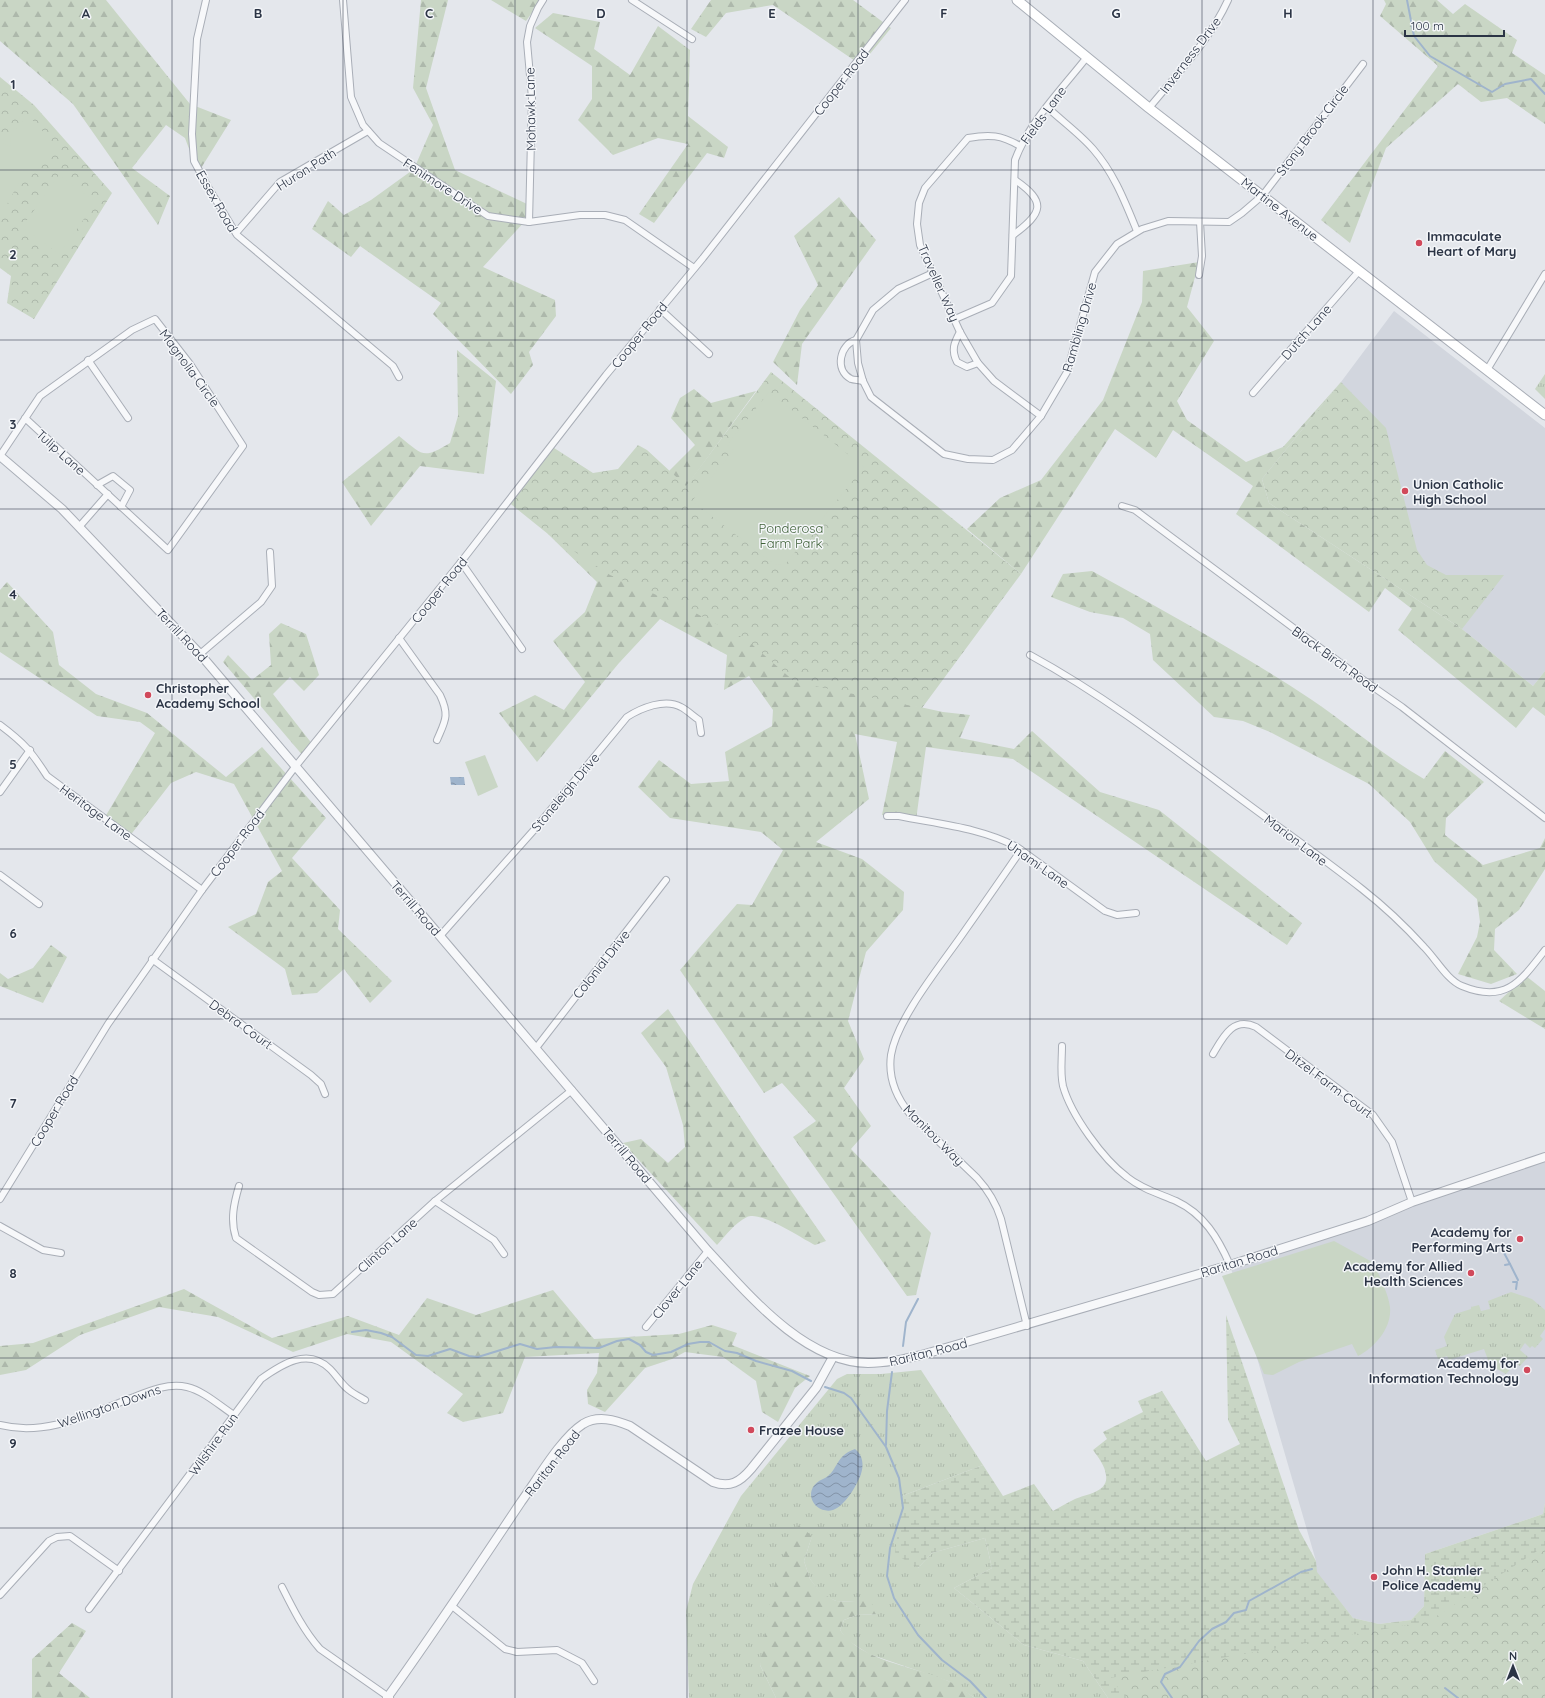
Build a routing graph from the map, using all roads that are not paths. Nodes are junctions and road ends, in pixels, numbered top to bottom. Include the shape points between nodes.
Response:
1 (206, 0) edge
2 (343, 0) edge
3 (544, 0) edge
4 (632, 0) edge
5 (905, 0) edge
6 (1017, 0) edge
7 (1228, 0) edge
8 (692, 39) dead end
9 (1087, 57) junction
10 (1363, 64) dead end
11 (1047, 107) junction
12 (1149, 108) junction
13 (368, 131) junction
14 (1020, 146) junction
15 (1015, 180) junction
16 (1262, 196) junction
17 (529, 222) junction
18 (1200, 222) junction
19 (1137, 231) junction
20 (236, 233) junction
21 (1013, 235) junction
22 (694, 268) junction
23 (1359, 270) junction
24 (934, 273) junction
25 (1545, 274) edge
26 (1199, 275) dead end
27 (660, 309) junction
28 (955, 319) junction
29 (960, 332) junction
30 (856, 340) junction
31 (709, 354) dead end
32 (88, 360) junction
33 (978, 363) junction
34 (1487, 370) junction
35 (399, 377) dead end
36 (863, 380) junction
37 (1253, 393) dead end
38 (1545, 414) edge
39 (1041, 416) junction
40 (25, 418) junction
41 (128, 418) dead end
42 (0, 456) edge
43 (97, 485) junction
44 (108, 494) junction
45 (1122, 506) dead end
46 (121, 507) junction
47 (79, 528) junction
48 (168, 550) joint
49 (270, 552) dead end
50 (461, 562) junction
51 (399, 638) junction
52 (522, 648) dead end
53 (200, 654) junction
54 (1030, 655) dead end
55 (0, 726) edge
56 (701, 733) dead end
57 (437, 740) dead end
58 (30, 750) junction
59 (295, 767) junction
60 (0, 792) edge
61 (887, 816) dead end
62 (1545, 818) edge
63 (1021, 850) junction
64 (0, 875) edge
65 (666, 880) dead end
66 (202, 890) junction
67 (39, 904) dead end
68 (1136, 913) dead end
69 (440, 936) junction
70 (1545, 950) edge
71 (152, 959) junction
72 (1062, 1046) dead end
73 (536, 1048) junction
74 (1212, 1054) dead end
75 (572, 1090) junction
76 (325, 1094) dead end
77 (1545, 1157) edge
78 (239, 1186) dead end
79 (0, 1199) edge
80 (435, 1201) junction
81 (1412, 1202) junction
82 (0, 1226) edge
83 (708, 1251) junction
84 (61, 1253) dead end
85 (504, 1254) dead end
86 (1230, 1265) junction
87 (1027, 1326) junction
88 (646, 1327) dead end
89 (833, 1357) junction
90 (365, 1400) dead end
91 (234, 1415) junction
92 (0, 1425) edge
93 (119, 1571) junction
94 (282, 1587) dead end
95 (0, 1595) edge
96 (452, 1606) junction
97 (89, 1609) dead end
98 (594, 1681) dead end
99 (389, 1697) edge

1 - 20 street, Essex Road via 197,39 192,134 194,161
2 - 13 street, Fenimore Drive via 351,97
3 - 17 street, Mohawk Lane via 530,26 527,42 532,98
4 - 8 street
5 - 22 street, Cooper Road
6 - 9 main road, Martine Avenue
7 - 12 street, Inverness Drive via 1201,45
9 - 11 street, Fields Lane
9 - 12 main road, Martine Avenue
10 - 16 street, Stony Brook Circle
11 - 14 street, Fields Lane
11 - 19 street via 1102,160 1119,187
12 - 16 main road, Martine Avenue
13 - 17 street, Fenimore Drive via 379,143 488,216
13 - 20 street, Huron Path via 280,182
14 - 15 street, Fields Lane via 1015,160
14 - 24 street, Traveller Way via 1006,138 986,135 968,138 925,188 919,203 916,224 920,245
15 - 21 street, Fields Lane
15 - 21 street via 1031,191 1037,200 1037,208 1035,217
16 - 18 street, Rambling Drive via 1229,222
16 - 23 main road, Martine Avenue
17 - 22 street, Fenimore Drive via 580,214 605,214 625,220
18 - 19 street, Rambling Drive via 1168,221
18 - 26 street via 1202,256
19 - 39 street, Rambling Drive via 1117,244 1095,272 1067,372
20 - 35 street, Essex Road via 394,366
21 - 28 street, Fields Lane via 1012,276 992,303
22 - 27 street, Cooper Road
23 - 34 main road, Martine Avenue
23 - 37 street, Dutch Lane
24 - 28 street, Traveller Way
24 - 30 street via 898,289 873,310
25 - 34 street
27 - 31 street
27 - 50 street, Cooper Road
28 - 29 street, Traveller Way
29 - 33 street, Traveller Way
29 - 33 street, Traveller Way via 953,349 957,362 967,367
30 - 36 street, Rambling Drive
30 - 36 street via 849,342 842,351 840,363 845,374 851,379
32 - 40 street, Magnolia Circle via 40,396
32 - 41 street
32 - 48 street, Magnolia Circle via 132,330 155,319 190,364 243,446
33 - 39 street, Traveller Way via 994,382
34 - 38 main road, Martine Avenue
36 - 39 street, Rambling Drive via 871,397 944,454 968,460 993,460 1012,450
40 - 42 street, Magnolia Circle
40 - 43 street, Tulip Lane
42 - 47 street, Terrill Road
43 - 44 street, Tulip Lane
43 - 46 street, Tulip Lane via 113,476 130,490
44 - 46 street, Tulip Lane
44 - 47 street
45 - 62 street, Black Birch Road via 1135,510 1402,707
46 - 48 street, Tulip Lane
47 - 53 street, Terrill Road
49 - 53 street via 272,586 261,602
50 - 51 street, Cooper Road
50 - 52 street
51 - 57 street via 445,705 447,716
51 - 59 street, Cooper Road
53 - 59 street, Terrill Road
54 - 70 street, Marion Lane via 1093,691 1362,889 1400,921 1457,983 1479,991 1492,992 1515,986
55 - 58 street, Heritage Lane
56 - 69 street, Stoneleigh Drive via 699,720 680,706 658,704 641,708 627,717 534,830
58 - 60 street
58 - 66 street, Heritage Lane via 47,776
59 - 66 street, Cooper Road
59 - 69 street, Terrill Road
61 - 63 street, Unami Lane via 899,816 987,834 1003,839
63 - 68 street, Unami Lane via 1106,911 1117,916
63 - 87 street, Manitou Way via 940,965 901,1026 891,1062 893,1084 902,1105 978,1178 995,1203
64 - 67 street
65 - 73 street, Colonial Drive
66 - 71 street, Cooper Road
69 - 73 street, Terrill Road
71 - 76 street, Debra Court via 311,1075 321,1084
71 - 79 street, Cooper Road via 87,1055
72 - 86 street via 1063,1086 1076,1114 1108,1161 1127,1178 1186,1206 1201,1218 1219,1242
73 - 75 street, Terrill Road
74 - 81 street, Ditzel Farm Court via 1229,1029 1240,1024 1256,1027 1373,1115 1392,1142
75 - 80 street, Clinton Lane
75 - 83 street, Terrill Road
77 - 81 street, Raritan Road
78 - 80 street, Clinton Lane via 233,1212 236,1238 312,1292 326,1296 332,1294
80 - 85 street via 494,1240
81 - 86 street, Raritan Road via 1368,1221
82 - 84 street via 43,1250
83 - 88 street, Clover Lane
83 - 89 street, Terrill Road via 737,1283 787,1329 803,1342
86 - 87 street, Raritan Road
87 - 89 street, Raritan Road via 899,1361 868,1363
89 - 96 street, Raritan Road via 816,1388 745,1475 730,1485 720,1485 708,1479 630,1426 605,1419 591,1420 584,1424 550,1460
90 - 91 street, Wilshire Run via 348,1390 330,1368 322,1363 307,1358 296,1359 281,1364 261,1379
91 - 92 street, Wellington Downs via 188,1387 168,1386 62,1424 31,1428
91 - 93 street, Wilshire Run
93 - 95 street via 70,1536 57,1537 49,1541
93 - 97 street, Wilshire Run
94 - 99 street via 311,1639 320,1649
96 - 98 street via 504,1649 516,1652 557,1650 582,1663
96 - 99 street, Raritan Road

